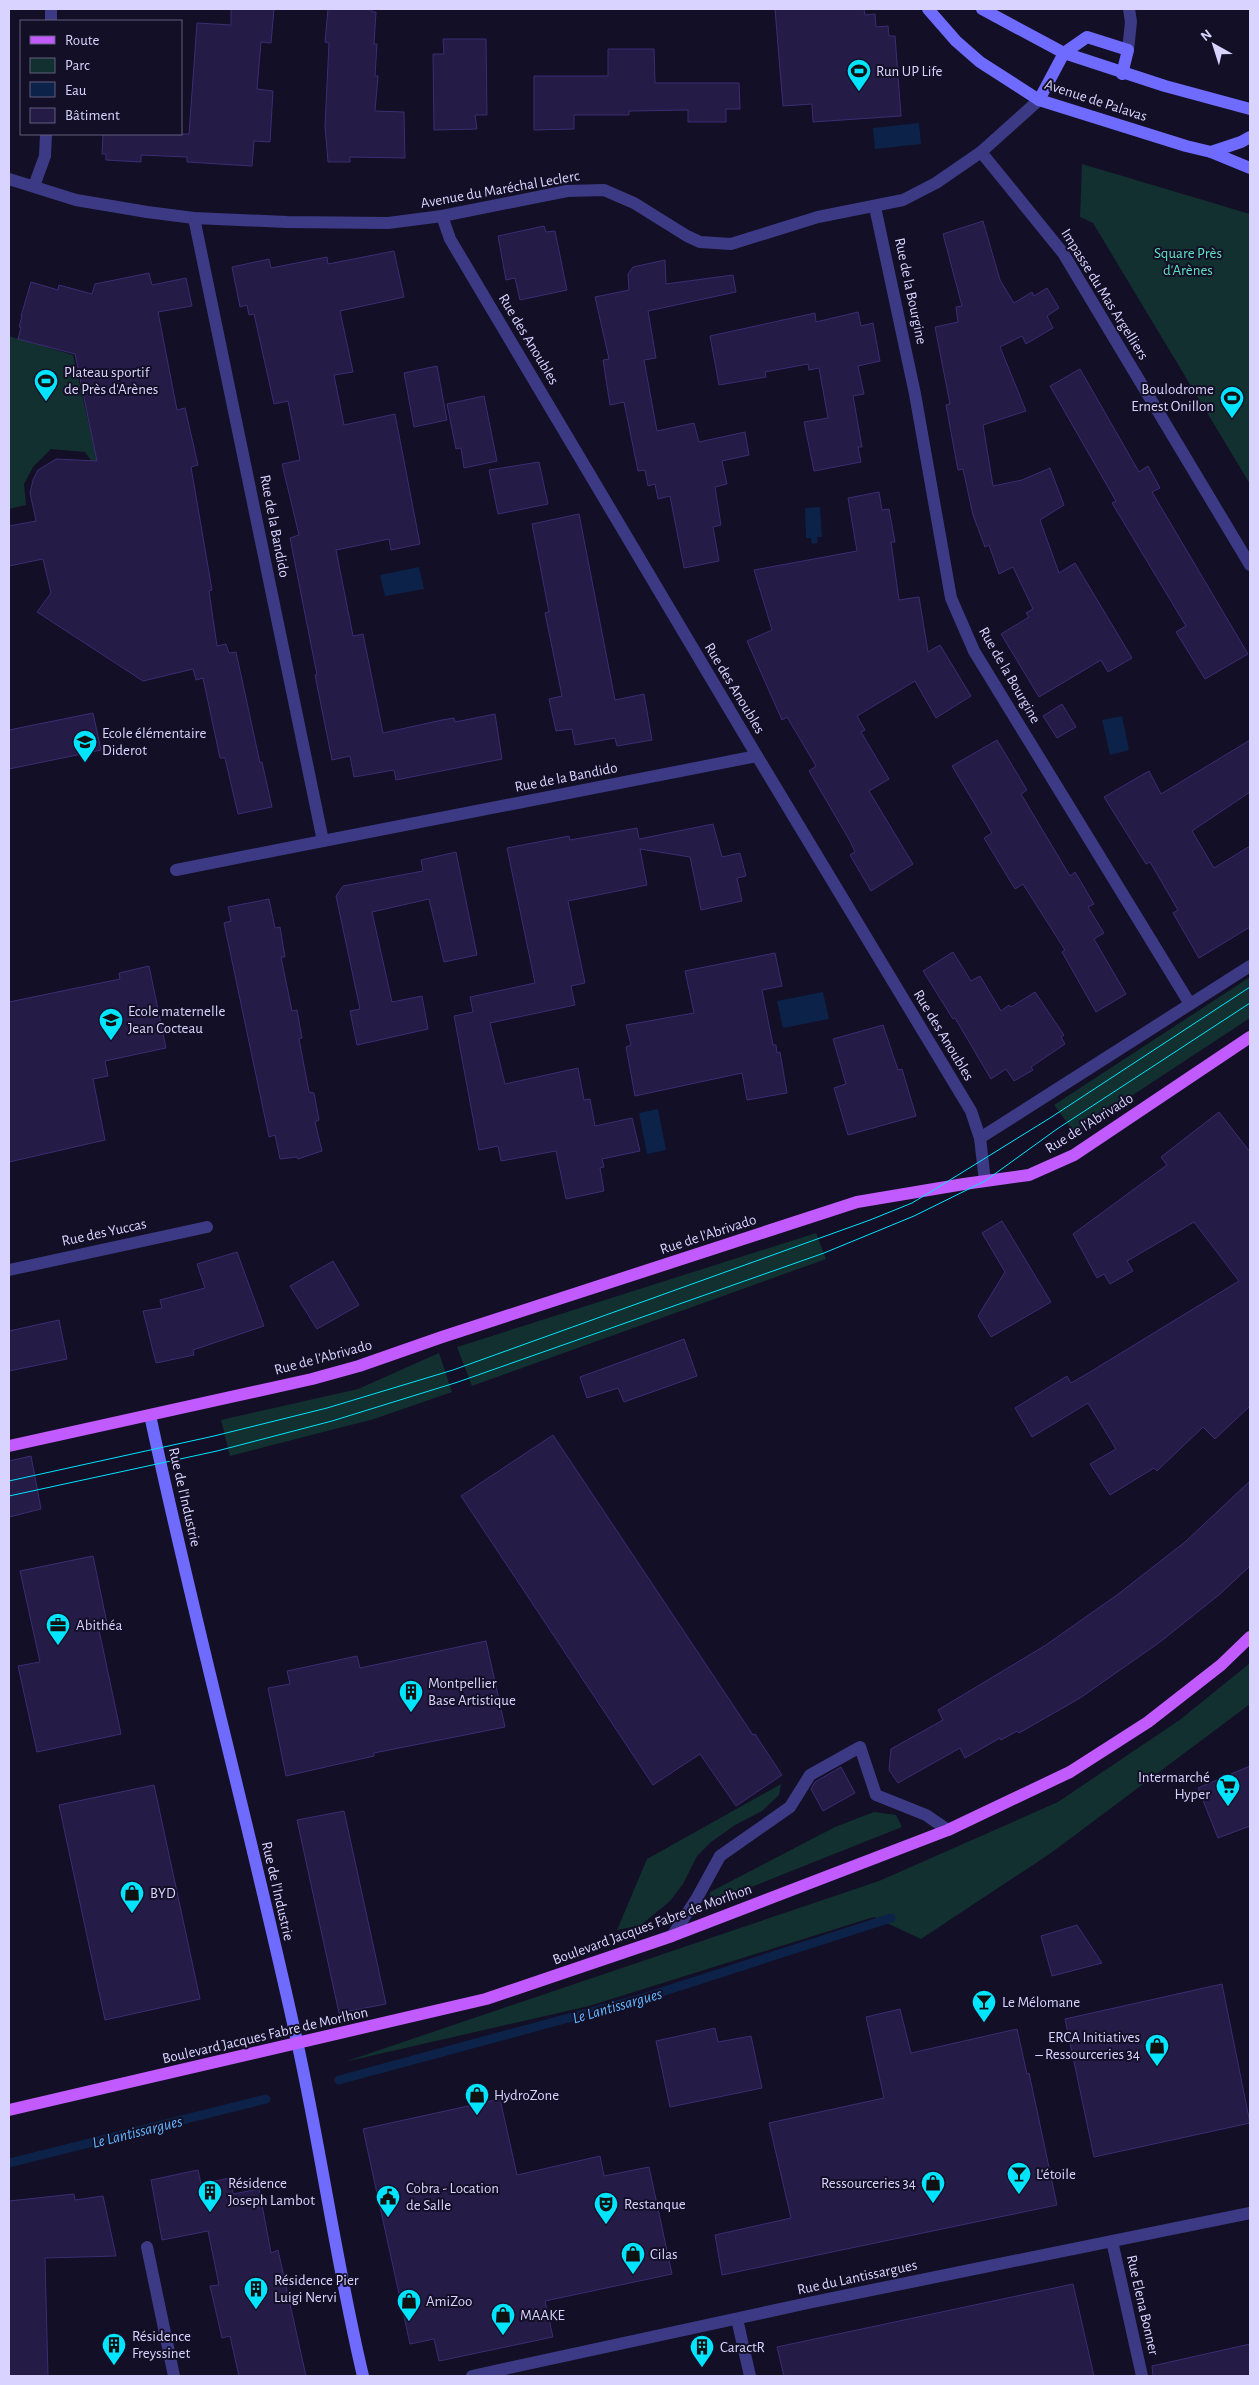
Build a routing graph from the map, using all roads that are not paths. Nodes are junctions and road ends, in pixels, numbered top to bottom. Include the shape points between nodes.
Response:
1 (928, 9) edge
2 (982, 9) edge
3 (1129, 9) edge
4 (1128, 50) junction
5 (1064, 53) junction
6 (1122, 74) junction
7 (1039, 100) junction
8 (1250, 109) edge
9 (46, 135) edge
10 (1250, 137) edge
11 (981, 152) junction
12 (1211, 152) junction
13 (1250, 168) edge
14 (9, 179) edge
15 (34, 186) junction
16 (875, 207) junction
17 (442, 216) junction
18 (194, 218) junction
19 (1250, 565) edge
20 (757, 756) junction
21 (324, 841) junction
22 (176, 870) dead end
23 (1250, 966) edge
24 (1190, 1004) junction
25 (1250, 1037) edge
26 (980, 1138) junction
27 (985, 1181) junction
28 (207, 1227) dead end
29 (9, 1270) edge
30 (150, 1415) junction
31 (9, 1446) edge
32 (1250, 1637) edge
33 (948, 1830) junction
34 (672, 1936) junction
35 (297, 2044) junction
36 (9, 2110) edge
37 (1250, 2213) edge
38 (1112, 2241) junction
39 (147, 2247) dead end
40 (737, 2319) junction
41 (174, 2376) edge
42 (363, 2376) edge
43 (472, 2376) edge
44 (750, 2376) edge
45 (1142, 2376) edge

1 - 7 street, Avenue de Palavas via 980,62
2 - 5 street
3 - 4 street
4 - 5 street via 1086,37
4 - 6 street
5 - 6 street
5 - 7 street
6 - 8 street
7 - 11 street, Avenue du Maréchal Leclerc
7 - 12 street, Avenue de Palavas
9 - 15 street via 45,156
10 - 12 street
11 - 16 street, Avenue du Maréchal Leclerc via 915,194
11 - 19 street, Impasse du Mas Argelliers via 1064,253
12 - 13 street, Avenue de Palavas
14 - 15 street, Avenue du Maréchal Leclerc
15 - 18 street, Avenue du Maréchal Leclerc via 76,200
16 - 17 street, Avenue du Maréchal Leclerc via 818,217 731,244 700,242 634,203 604,190 567,191
16 - 24 street, Rue de la Bourgine via 915,394 951,598 974,651
17 - 18 street, Avenue du Maréchal Leclerc via 388,223
17 - 20 street, Rue des Anoubles via 450,238
18 - 21 street, Rue de la Bandido
20 - 21 street, Rue de la Bandido
20 - 26 street, Rue des Anoubles via 971,1111
21 - 22 street, Rue de la Bandido
23 - 24 street
24 - 26 street
25 - 27 main road, Rue de l'Abrivado via 1074,1155 1029,1175
26 - 27 street, Rue des Anoubles
27 - 30 main road, Rue de l'Abrivado via 857,1202 442,1336 359,1366
28 - 29 street, Rue des Yuccas
30 - 31 main road, Rue de l'Abrivado
30 - 35 street, Rue de l'Industrie
32 - 33 main road, Boulevard Jacques Fabre de Morlhon via 1221,1665 1148,1722 1070,1772
33 - 34 main road, Boulevard Jacques Fabre de Morlhon
33 - 34 street via 926,1815 876,1795 860,1747 810,1775 790,1807 720,1856
34 - 35 main road, Boulevard Jacques Fabre de Morlhon via 486,1999
35 - 36 main road, Boulevard Jacques Fabre de Morlhon
35 - 42 street, Rue de l'Industrie
37 - 38 street, Rue du Lantissargues
38 - 40 street, Rue du Lantissargues
38 - 45 street, Rue Elena Bonner
39 - 41 street
40 - 43 street, Rue du Lantissargues
40 - 44 street

